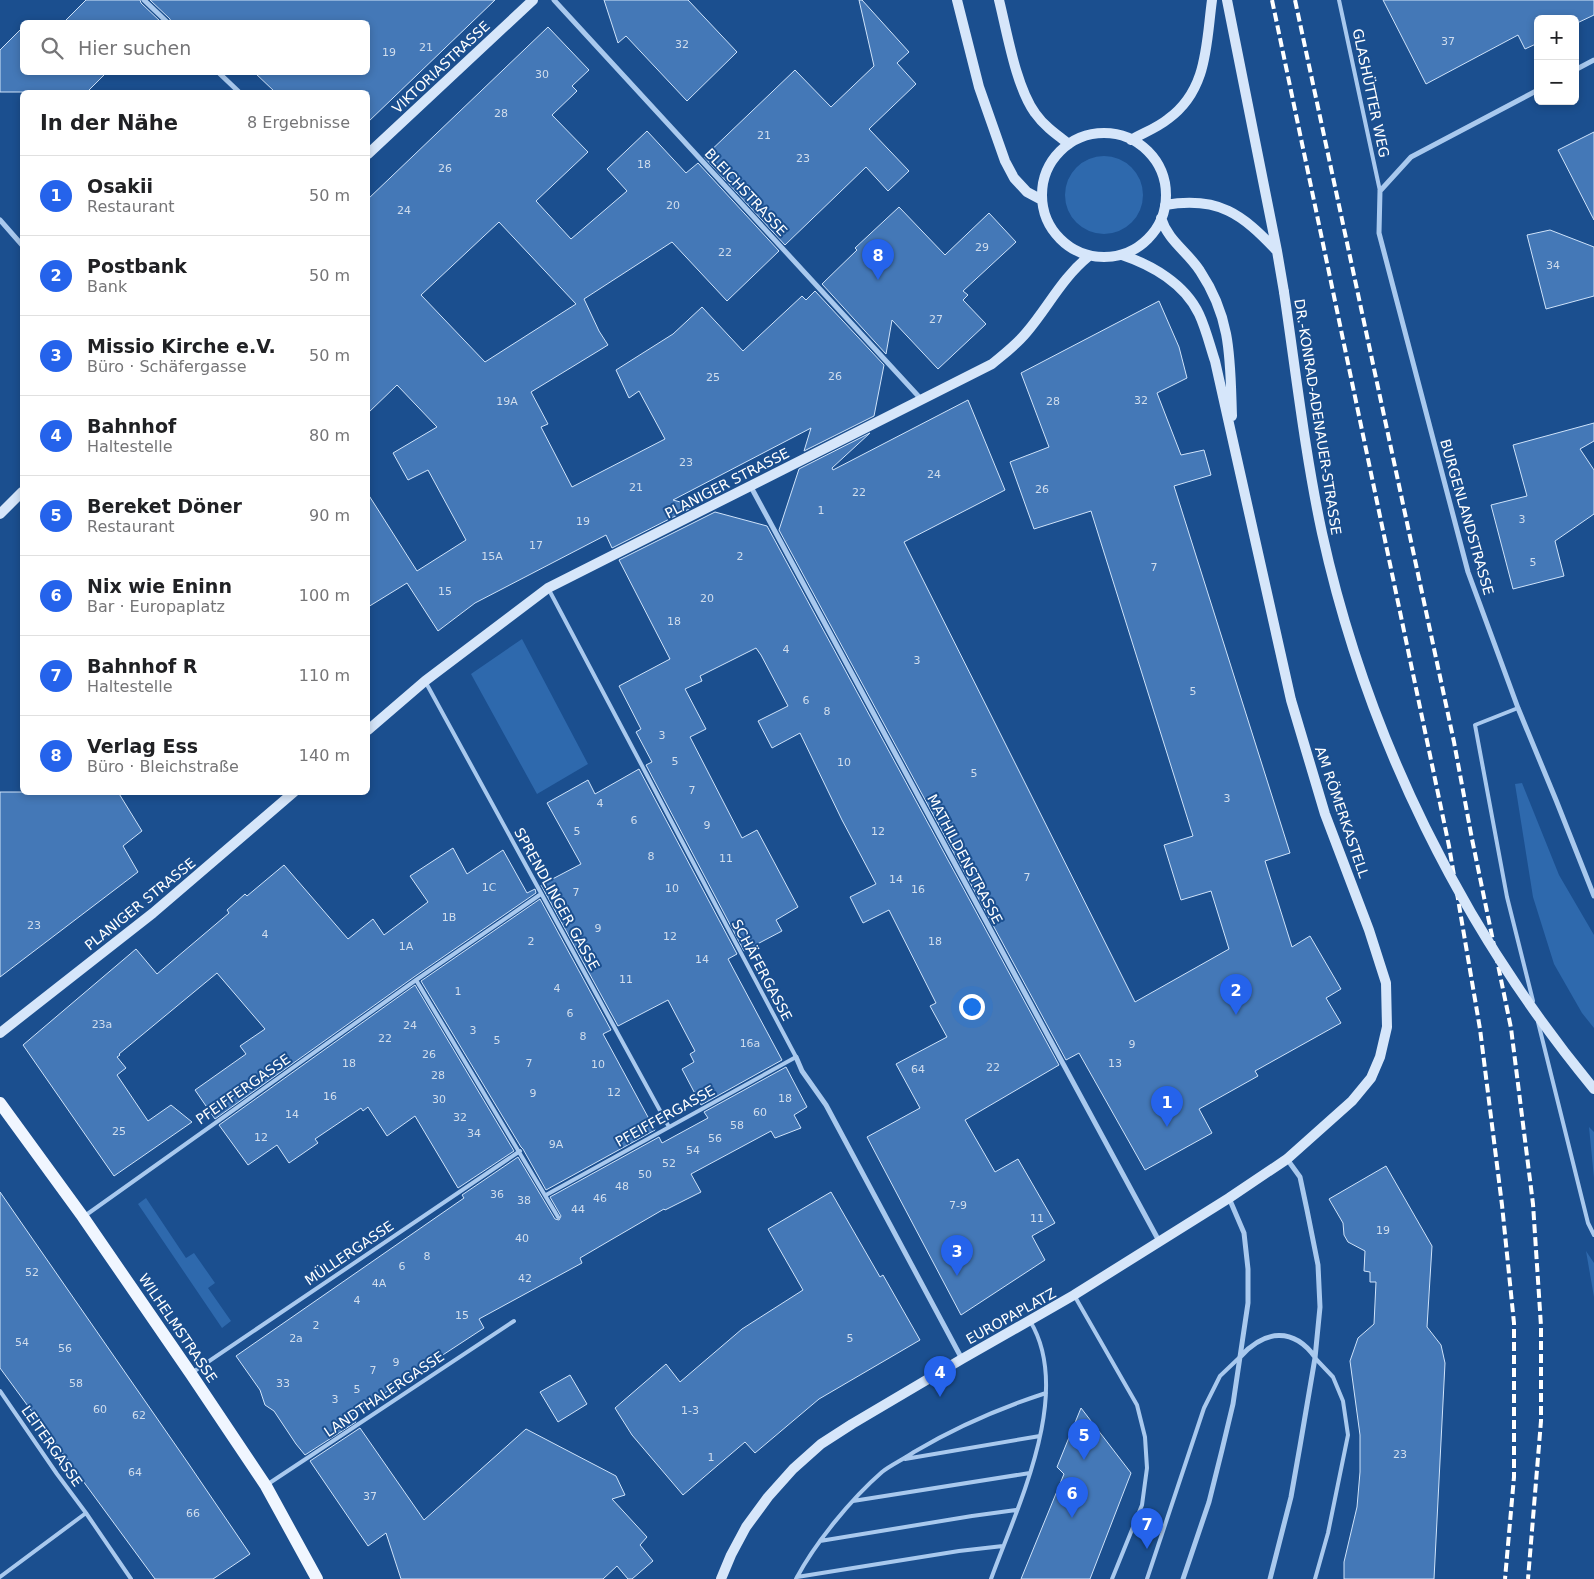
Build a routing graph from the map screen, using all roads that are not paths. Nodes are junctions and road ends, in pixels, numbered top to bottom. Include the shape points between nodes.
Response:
1 (144, 0) edge
2 (533, 0) edge
3 (554, 0) edge
4 (957, 0) edge
5 (999, 0) edge
6 (1212, 0) edge
7 (1227, 0) edge
8 (1339, 0) edge
9 (165, 20) edge
10 (1594, 60) edge
11 (1579, 68) edge
12 (221, 75) edge
13 (237, 90) edge
14 (1534, 92) edge
15 (1131, 140) junction
16 (1069, 144) junction
17 (370, 152) edge
18 (1380, 191) junction
19 (1042, 200) junction
20 (1165, 205) junction
21 (1161, 218) junction
22 (0, 220) edge
23 (20, 243) edge
24 (1277, 251) junction
25 (1122, 255) junction
26 (1089, 256) junction
27 (922, 399) junction
28 (1232, 439) junction
29 (751, 487) junction
30 (20, 494) edge
31 (0, 514) edge
32 (548, 588) junction
33 (425, 681) junction
34 (1518, 708) junction
35 (370, 728) edge
36 (291, 795) edge
37 (541, 894) junction
38 (1594, 896) edge
39 (416, 980) junction
40 (0, 1033) edge
41 (796, 1057) junction
42 (1594, 1089) edge
43 (0, 1103) edge
44 (669, 1127) junction
45 (520, 1151) junction
46 (1287, 1159) junction
47 (546, 1195) junction
48 (1229, 1198) junction
49 (83, 1217) junction
50 (558, 1217) dead end
51 (1594, 1235) edge
52 (1159, 1242) junction
53 (1074, 1295) junction
54 (514, 1321) dead end
55 (1030, 1321) junction
56 (1240, 1356) junction
57 (1315, 1358) junction
58 (962, 1359) junction
59 (191, 1374) junction
60 (0, 1391) edge
61 (1046, 1393) junction
62 (1040, 1436) junction
63 (903, 1459) junction
64 (1030, 1473) junction
65 (266, 1486) junction
66 (854, 1501) junction
67 (1016, 1510) junction
68 (86, 1513) junction
69 (820, 1541) junction
70 (1003, 1546) junction
71 (0, 1577) edge
72 (797, 1578) edge
73 (131, 1579) edge
74 (317, 1579) edge
75 (721, 1579) edge
76 (991, 1579) edge
77 (1112, 1579) edge
78 (1147, 1579) edge
79 (1183, 1579) edge
80 (1270, 1579) edge
81 (1315, 1579) edge

1 - 9 street
2 - 17 street, VIKTORIASTRASSE
3 - 27 street, BLEICHSTRASSE
4 - 19 street via 979,88 1004,161 1026,192
5 - 16 street via 1024,95 1035,114
6 - 15 street via 1203,67 1191,96 1168,119
7 - 24 street, DR.-KONRAD-ADENAUER-STRASSE
8 - 18 lane, GLASHÜTTER WEG
10 - 11 street
12 - 13 street
14 - 18 street via 1411,157
15 - 16 street, AM RÖMERKASTELL via 1106,133
15 - 20 street, AM RÖMERKASTELL via 1144,148 1162,174 1166,189
16 - 19 street, AM RÖMERKASTELL via 1048,168
18 - 34 street, BURGENLANDSTRASSE via 1379,233 1468,572
19 - 26 street, AM RÖMERKASTELL via 1045,215 1062,241
20 - 21 street, AM RÖMERKASTELL
20 - 24 street via 1203,203 1222,208 1241,217
21 - 25 street, AM RÖMERKASTELL via 1145,241
21 - 28 street, AM RÖMERKASTELL via 1164,229 1209,285 1225,323 1230,364
22 - 23 street
24 - 42 street, DR.-KONRAD-ADENAUER-STRASSE, bridge via 1308,463 1322,534 1359,665 1387,741 1416,809 1486,938 1526,999
25 - 26 street, AM RÖMERKASTELL
25 - 28 street, AM RÖMERKASTELL via 1141,261 1164,276 1190,300 1198,313 1215,361
26 - 27 street, PLANIGER STRASSE via 1075,268 1010,351
27 - 29 street, PLANIGER STRASSE
28 - 46 street, AM RÖMERKASTELL via 1291,700 1325,814 1386,983 1387,1026 1371,1078 1352,1101
29 - 32 street, PLANIGER STRASSE
29 - 52 street, MATHILDENSTRASSE
30 - 31 street
32 - 33 street, PLANIGER STRASSE
32 - 41 lane, SCHÄFERGASSE
33 - 35 street, PLANIGER STRASSE
33 - 37 lane, SPRENDLINGER GASSE
34 - 38 street, BURGENLANDSTRASSE
34 - 51 lane via 1475,725 1507,897 1588,1223
36 - 40 street, PLANIGER STRASSE via 153,913
37 - 39 lane, PFEIFFERGASSE
37 - 44 lane, SPRENDLINGER GASSE
39 - 45 lane
39 - 49 lane, PFEIFFERGASSE
41 - 44 lane, PFEIFFERGASSE
41 - 58 street, SCHÄFERGASSE via 826,1105
43 - 49 main road, WILHELMSTRASSE
44 - 47 lane, PFEIFFERGASSE
45 - 47 lane
45 - 59 lane, MÜLLERGASSE
46 - 48 street, EUROPAPLATZ
46 - 57 street via 1300,1177 1318,1265 1320,1307
47 - 50 lane
48 - 52 street, EUROPAPLATZ
48 - 56 street via 1244,1233 1248,1269 1248,1303
49 - 59 main road, WILHELMSTRASSE
52 - 53 street, EUROPAPLATZ
53 - 55 street, EUROPAPLATZ
53 - 77 lane via 1137,1405 1145,1437 1147,1468 1142,1504
54 - 65 lane, LANDTHALERGASSE
55 - 58 street, EUROPAPLATZ
55 - 61 lane via 1043,1354
56 - 57 street via 1263,1338 1289,1336 1308,1348
56 - 78 lane via 1220,1376 1204,1408
56 - 79 street via 1233,1404 1209,1502
57 - 80 street via 1291,1497
57 - 81 lane via 1334,1377 1343,1401 1348,1435 1328,1534
58 - 75 street, EUROPAPLATZ via 821,1444 793,1469 746,1527
59 - 65 main road, WILHELMSTRASSE
60 - 68 lane, LEITERGASSE
61 - 62 lane
61 - 63 lane via 969,1422
62 - 63 lane
62 - 64 lane
63 - 66 lane via 883,1472
64 - 66 lane
64 - 67 lane
65 - 74 main road, WILHELMSTRASSE
66 - 69 lane
67 - 69 lane
67 - 70 lane
68 - 71 lane
68 - 73 lane, LEITERGASSE
69 - 72 lane
70 - 72 lane
70 - 76 lane

